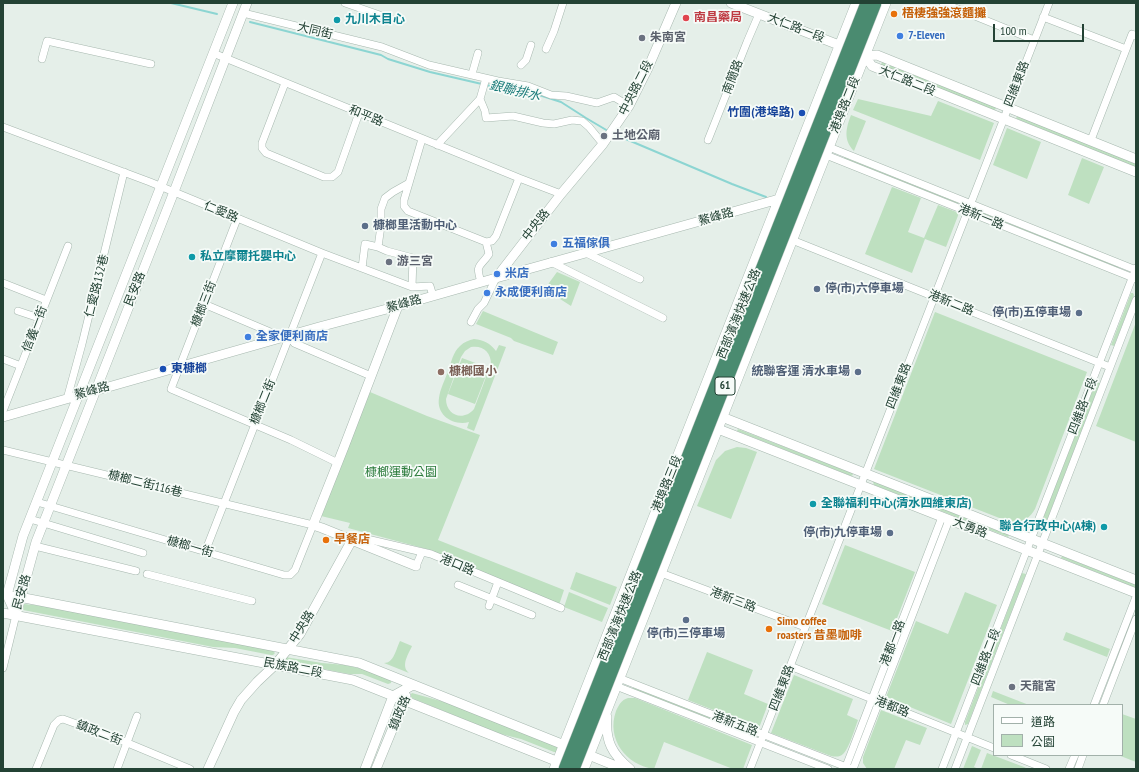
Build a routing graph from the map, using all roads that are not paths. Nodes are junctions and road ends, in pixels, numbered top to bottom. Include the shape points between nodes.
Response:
1 (232, 3) edge
2 (247, 3) edge
3 (345, 3) edge
4 (563, 3) edge
5 (676, 3) edge
6 (731, 3) edge
7 (856, 3) edge
8 (866, 3) edge
9 (876, 3) edge
10 (886, 3) edge
11 (943, 3) edge
12 (1049, 3) edge
13 (243, 12) junction
14 (759, 14) junction
15 (1043, 17) junction
16 (394, 20) dead end
17 (1134, 35) edge
18 (1034, 40) junction
19 (531, 45) dead end
20 (840, 45) junction
21 (546, 49) dead end
22 (1126, 49) junction
23 (478, 53) dead end
24 (213, 54) junction
25 (865, 56) junction
26 (42, 59) dead end
27 (225, 59) junction
28 (151, 64) dead end
29 (521, 66) dead end
30 (472, 74) junction
31 (486, 78) junction
32 (285, 83) junction
33 (482, 96) junction
34 (629, 106) junction
35 (1008, 107) junction
36 (359, 113) junction
37 (1003, 119) junction
38 (3, 128) edge
39 (612, 132) joint
40 (422, 139) junction
41 (708, 140) dead end
42 (1091, 140) junction
43 (603, 144) junction
44 (437, 145) junction
45 (827, 151) junction
46 (1136, 158) edge
47 (124, 172) junction
48 (1136, 172) edge
49 (519, 178) junction
50 (409, 183) junction
51 (161, 186) junction
52 (174, 192) junction
53 (561, 194) junction
54 (779, 199) junction
55 (970, 204) junction
56 (805, 208) junction
57 (967, 211) junction
58 (237, 219) junction
59 (792, 240) junction
60 (486, 242) junction
61 (68, 246) dead end
62 (378, 247) junction
63 (322, 253) junction
64 (586, 253) junction
65 (551, 262) junction
66 (362, 268) junction
67 (1136, 269) edge
68 (496, 278) junction
69 (1134, 278) edge
70 (640, 279) dead end
71 (481, 282) junction
72 (3, 283) edge
73 (412, 287) junction
74 (433, 296) junction
75 (934, 296) junction
76 (46, 300) junction
77 (1136, 300) edge
78 (204, 304) junction
79 (398, 306) junction
80 (18, 311) dead end
81 (39, 318) junction
82 (663, 318) dead end
83 (471, 322) dead end
84 (286, 336) junction
85 (3, 360) edge
86 (1100, 362) junction
87 (21, 366) junction
88 (179, 366) junction
89 (1110, 367) junction
90 (371, 376) junction
91 (96, 390) junction
92 (79, 396) junction
93 (67, 398) junction
94 (697, 407) junction
95 (3, 411) edge
96 (3, 417) edge
97 (722, 417) junction
98 (692, 419) junction
99 (254, 424) junction
100 (718, 429) junction
101 (3, 450) edge
102 (53, 462) junction
103 (338, 462) junction
104 (66, 465) junction
105 (865, 473) junction
106 (861, 485) junction
107 (37, 502) junction
108 (224, 503) junction
109 (50, 506) junction
110 (946, 518) junction
111 (30, 519) junction
112 (43, 523) junction
113 (313, 525) junction
114 (352, 540) junction
115 (1029, 544) junction
116 (35, 546) junction
117 (1040, 549) junction
118 (205, 552) junction
119 (422, 552) junction
120 (143, 554) dead end
121 (416, 566) joint
122 (136, 571) dead end
123 (661, 573) junction
124 (147, 574) dead end
125 (1136, 580) edge
126 (498, 582) junction
127 (458, 585) dead end
128 (1136, 593) edge
129 (5, 595) edge
130 (20, 597) junction
131 (1136, 597) edge
132 (252, 601) dead end
133 (490, 602) junction
134 (561, 608) dead end
135 (3, 613) edge
136 (16, 615) junction
137 (532, 615) dead end
138 (1136, 619) edge
139 (805, 627) junction
140 (288, 649) junction
141 (275, 665) junction
142 (790, 666) junction
143 (3, 668) edge
144 (618, 682) junction
145 (413, 684) junction
146 (394, 696) junction
147 (872, 699) junction
148 (404, 700) junction
149 (879, 702) junction
150 (1094, 704) edge
151 (1103, 704) edge
152 (607, 709) junction
153 (137, 716) dead end
154 (956, 733) junction
155 (763, 735) junction
156 (967, 737) junction
157 (760, 742) junction
158 (127, 744) junction
159 (564, 744) junction
160 (993, 748) edge
161 (589, 756) junction
162 (1014, 756) edge
163 (1074, 756) edge
164 (1083, 756) edge
165 (564, 767) edge
166 (848, 768) edge
167 (36, 769) edge
168 (117, 769) edge
169 (190, 769) edge
170 (208, 769) edge
171 (365, 769) edge
172 (376, 769) edge
173 (582, 769) edge
174 (623, 769) edge
175 (630, 769) edge
176 (750, 769) edge
177 (828, 769) edge
178 (942, 769) edge
179 (955, 769) edge
180 (1046, 769) edge
181 (1069, 769) edge
182 (1078, 769) edge

1 - 24 street, 民安路
2 - 13 street, 民安路
3 - 16 street
4 - 21 street
5 - 34 street, 中央路二段
6 - 14 street, 大仁路一段
7 - 20 street
8 - 165 highway, 西部濱海快速公路 / 61, bridge
9 - 165 highway, 西部濱海快速公路 / 61, bridge
10 - 25 street, 港埠路二段
11 - 18 street
12 - 15 street, 四維東路
13 - 27 street, 民安路
13 - 30 street, 大同街 via 387,49 429,65
14 - 20 street, 大仁路一段
14 - 41 street, 南簡路
15 - 18 street, 四維東路
15 - 22 street
17 - 22 street
18 - 35 street, 四維東路
19 - 29 street
20 - 25 street, 大仁路一段
20 - 54 street
22 - 42 street
23 - 30 street
24 - 27 street, 和平路
24 - 51 street, 民安路
25 - 35 street, 大仁路二段 via 877,55
25 - 37 street, 大仁路二段 via 872,66
25 - 45 street, 港埠路二段
26 - 28 street via 47,41
27 - 32 street, 和平路
27 - 52 street, 民安路
30 - 31 street, 大同街
31 - 33 street
31 - 34 street via 528,86 551,95 597,103 614,97
32 - 36 street, 和平路
32 - 36 street via 262,148 266,153 324,177 332,177 338,172
33 - 43 street via 486,118 513,116 554,124 572,120 582,122
33 - 44 street
34 - 39 street, 中央路二段
35 - 37 street, 四維東路
35 - 42 street, 大仁路二段
36 - 40 street, 和平路
37 - 48 street, 大仁路二段
37 - 55 street, 四維東路
38 - 47 street, 仁愛路
39 - 43 street, 中央路
40 - 44 street, 和平路
40 - 50 street
42 - 46 street, 大仁路二段
43 - 53 street, 中央路
44 - 49 street, 和平路
45 - 55 street, 港新一路
45 - 56 street, 港埠路二段
45 - 57 street, 港新一路
47 - 51 street, 仁愛路
47 - 93 street, 仁愛路132巷
49 - 53 street, 和平路
49 - 60 street via 496,236 492,241
50 - 60 street via 404,200 404,206 408,211
50 - 62 street via 385,198 381,209
51 - 52 street, 仁愛路
51 - 92 street, 民安路
52 - 58 street, 仁愛路
52 - 91 street, 民安路
53 - 68 street, 中央路
54 - 56 street
54 - 64 street, 鰲峰路
54 - 94 street, 港埠路三段
55 - 57 street, 四維東路
55 - 67 street, 港新一路
56 - 59 street
57 - 69 street, 港新一路
57 - 75 street, 四維東路
58 - 63 street, 仁愛路
58 - 78 street, 槺榔三街
59 - 75 street, 港新二路
59 - 97 street
60 - 71 street via 489,254 478,268
61 - 76 street, 信義一街
62 - 66 street via 365,244
62 - 73 street via 413,258
63 - 66 street, 仁愛路
63 - 84 street, 槺榔二街
64 - 65 street, 鰲峰路
64 - 70 street
65 - 68 street, 鰲峰路
65 - 82 street
66 - 73 street, 仁愛路
67 - 69 street, 四維路一段
68 - 71 street, 鰲峰路
68 - 83 street, 中央路
69 - 86 street, 四維路一段
71 - 74 street, 鰲峰路
72 - 76 street
73 - 74 street, 仁愛路 via 430,286
74 - 79 street, 鰲峰路
75 - 86 street, 港新二路
75 - 105 street, 四維東路
76 - 81 street, 信義一街
77 - 89 street, 四維路一段
78 - 84 street
78 - 88 street, 槺榔三街
79 - 84 street, 鰲峰路
79 - 90 street, 槺榔一街
80 - 81 street
81 - 87 street, 信義一街
84 - 88 street, 鰲峰路
84 - 90 street via 294,343
84 - 99 street, 槺榔二街
85 - 87 street
86 - 89 street, 港新二路
86 - 115 street, 四維路一段
87 - 95 street, 信義一街
88 - 91 street, 鰲峰路
88 - 99 street, 槺榔三街 via 171,389
89 - 117 street, 四維路一段
90 - 103 street, 槺榔一街
91 - 92 street, 鰲峰路
91 - 104 street, 民安路
92 - 93 street, 鰲峰路
92 - 102 street, 民安路
93 - 96 street, 鰲峰路
94 - 97 street, 大勇路
94 - 98 street, 港埠路三段
97 - 100 street
97 - 105 street, 大勇路
98 - 100 street, 大勇路
98 - 159 street, 港埠路三段
99 - 103 street
99 - 108 street, 槺榔二街
100 - 106 street, 大勇路
100 - 123 street
101 - 102 street, 槺榔二街116巷
102 - 104 street, 槺榔二街116巷
102 - 107 street, 民安路
103 - 113 street, 槺榔一街
104 - 108 street, 槺榔二街116巷
104 - 109 street, 民安路
105 - 106 street, 四維東路
105 - 115 street, 大勇路
106 - 110 street, 大勇路
106 - 139 street, 四維東路
107 - 109 street, 槺榔一街
107 - 111 street, 民安路
108 - 113 street, 槺榔二街116巷
108 - 118 street, 槺榔二街
109 - 112 street, 民安路
109 - 118 street, 槺榔一街
110 - 115 street, 大勇路
110 - 147 street, 港都一路
110 - 149 street, 港都一路
111 - 112 street
111 - 129 street, 民安路
112 - 116 street, 民安路
112 - 120 street
113 - 114 street
113 - 118 street, 槺榔一街 via 295,570 290,575
114 - 119 street, 港口路 via 354,536
114 - 121 street
114 - 140 street, 中央路 via 300,634
115 - 117 street, 大勇路
115 - 154 street, 四維路二段
116 - 122 street
116 - 130 street, 民安路
117 - 125 street, 大勇路
117 - 128 street, 大勇路
117 - 156 street, 四維路二段
119 - 121 street
119 - 126 street, 港口路
123 - 139 street, 港新三路
123 - 144 street
124 - 132 street
126 - 133 street
126 - 134 street, 港口路
127 - 133 street
129 - 130 street, 民族路二段
129 - 136 street, 民安路
130 - 136 street, 民安路
130 - 140 street, 民族路二段
131 - 150 street
133 - 137 street
135 - 136 street, 民族路二段
136 - 141 street, 民族路二段
136 - 143 street
138 - 151 street
139 - 142 street, 四維東路
140 - 141 street, 中央路
140 - 145 street, 民族路二段 via 359,663
141 - 146 street, 民族路二段 via 353,680
141 - 170 street, 中央路 via 241,700
142 - 147 street, 港都路
142 - 155 street, 四維東路
144 - 152 street
144 - 155 street, 港新五路
144 - 157 street, 港新五路
145 - 146 street, 鎮政路
145 - 148 street, 鎮政路
145 - 159 street, 民族路二段
146 - 148 street, 民族路二段
146 - 171 street, 鎮政路
147 - 149 street, 港都路
147 - 166 street, 港都一路
148 - 165 street, 民族路二段
148 - 172 street, 鎮政路
149 - 154 street, 港都路
149 - 166 street, 港都一路
152 - 161 street
152 - 175 street via 606,728 609,743 616,755
153 - 158 street
154 - 156 street, 港都路
154 - 178 street, 四維路二段
155 - 157 street, 四維東路
155 - 166 street, 港新五路
156 - 160 street, 港都路
156 - 179 street, 四維路二段
157 - 176 street, 四維東路
157 - 177 street, 港新五路
158 - 167 street, 鎮政二街 via 67,720 59,720 54,725
158 - 168 street
158 - 169 street, 鎮政二街
159 - 161 street, 民族路二段
159 - 165 street, 港埠路三段
161 - 173 street
161 - 174 street, 民族路二段
162 - 180 street
163 - 181 street
164 - 182 street
165 - 173 street, 民族路二段

